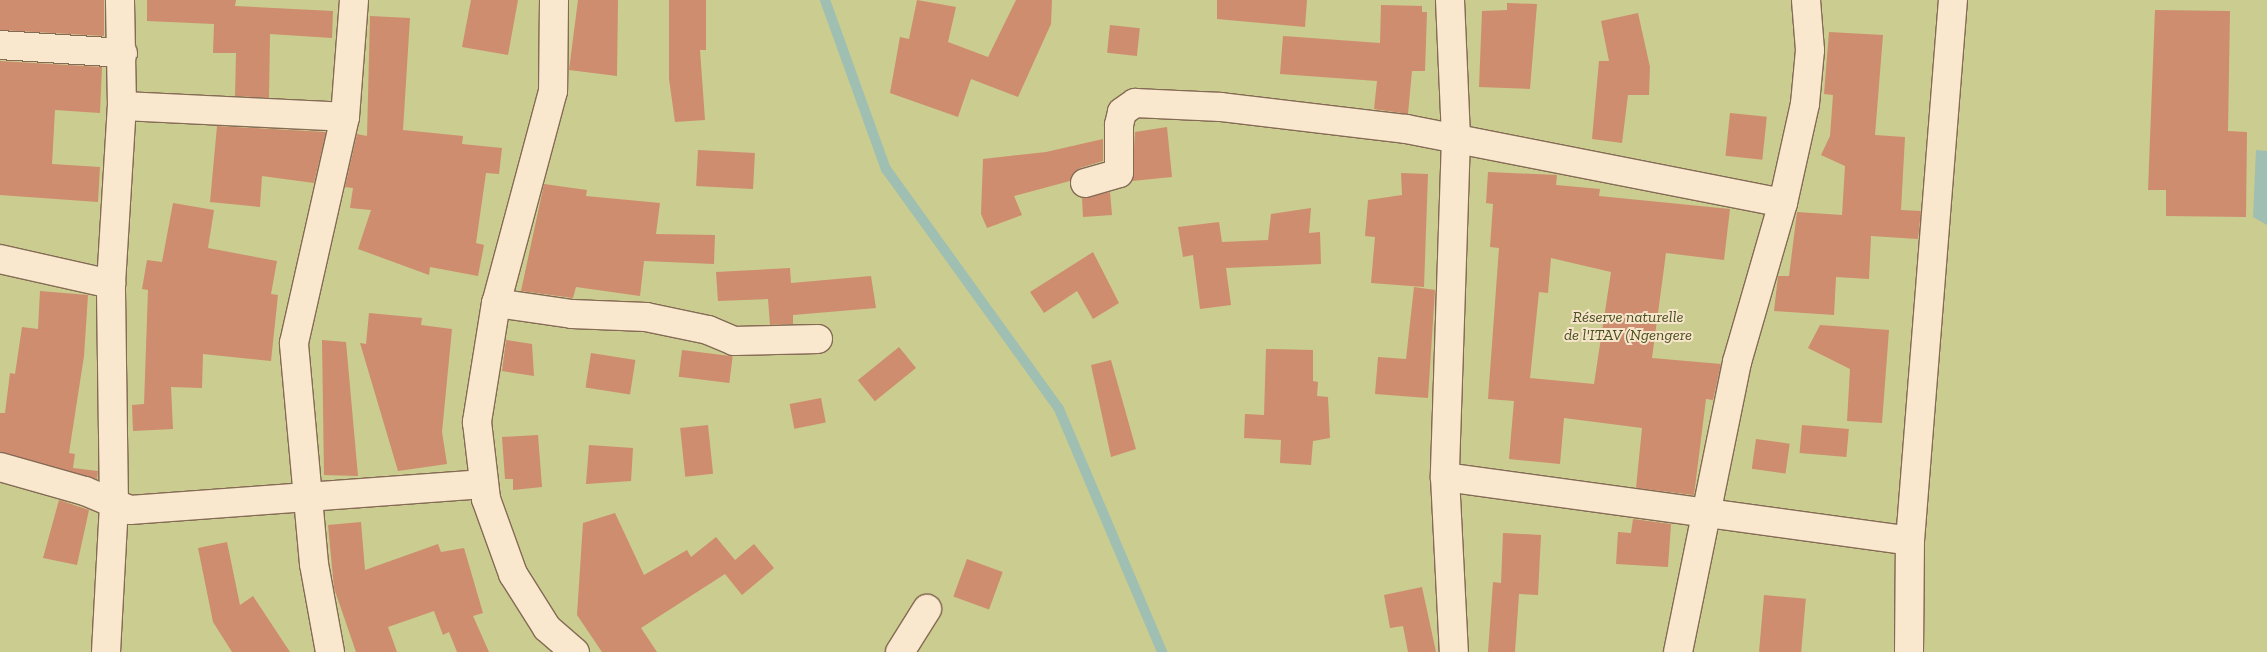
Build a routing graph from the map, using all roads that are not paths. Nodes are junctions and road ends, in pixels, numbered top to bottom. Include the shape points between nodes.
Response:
1 (120, 0) edge
2 (354, 0) edge
3 (554, 0) edge
4 (1450, 0) edge
5 (1806, 0) edge
6 (1953, 0) edge
7 (0, 45) edge
8 (123, 53) junction
9 (122, 106) junction
10 (345, 117) junction
11 (1456, 138) junction
12 (1085, 183) dead end
13 (1783, 203) junction
14 (0, 259) edge
15 (111, 284) junction
16 (496, 303) junction
17 (818, 339) dead end
18 (0, 467) edge
19 (1445, 477) junction
20 (484, 484) junction
21 (306, 494) junction
22 (114, 506) junction
23 (1704, 514) junction
24 (1910, 541) junction
25 (927, 609) dead end
26 (106, 652) edge
27 (330, 652) edge
28 (575, 652) edge
29 (900, 652) edge
30 (1454, 652) edge
31 (1678, 652) edge
32 (1909, 652) edge

1 - 8 street
2 - 10 street
3 - 16 street via 553,91
4 - 11 street
5 - 13 street via 1810,50 1805,104
6 - 24 street
7 - 8 street
8 - 9 street
9 - 10 street
9 - 15 street
10 - 21 street via 294,343
11 - 12 street via 1221,107 1135,103 1122,112 1119,125 1119,173
11 - 13 street
11 - 19 street
13 - 23 street via 1737,362
14 - 15 street
15 - 22 street
16 - 17 street via 572,314 646,317 708,330 734,341
16 - 20 street via 477,422
18 - 22 street via 84,491
19 - 23 street
19 - 30 street
20 - 21 street
20 - 28 street via 513,574 547,628
21 - 22 street via 160,508
21 - 27 street
22 - 26 street
23 - 24 street
23 - 31 street
24 - 32 street
25 - 29 street

